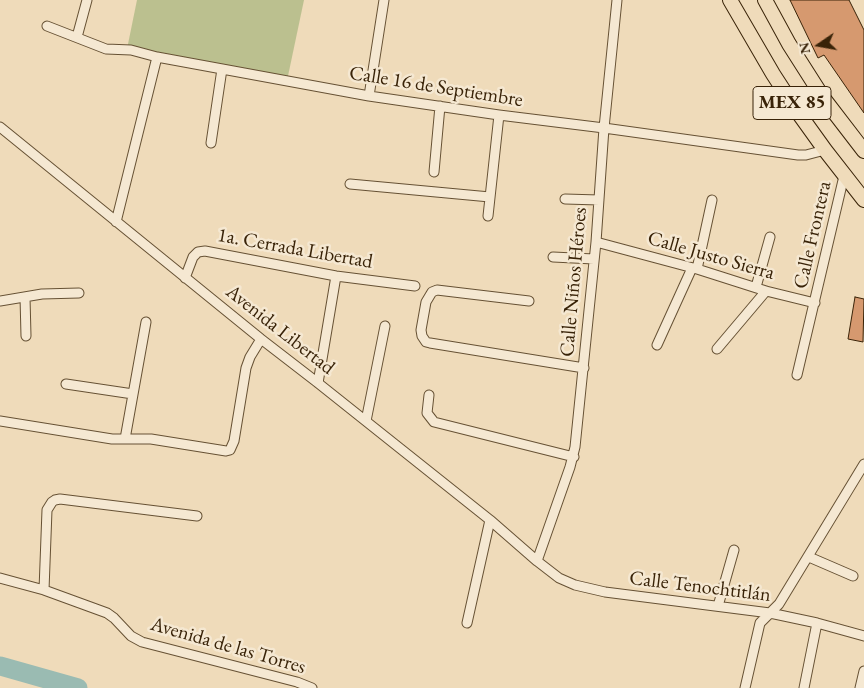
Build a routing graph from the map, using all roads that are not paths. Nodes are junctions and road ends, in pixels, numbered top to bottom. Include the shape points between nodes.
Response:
1 (87, 0) edge
2 (384, 0) edge
3 (617, 0) edge
4 (730, 0) edge
5 (764, 0) edge
6 (47, 26) dead end
7 (76, 38) junction
8 (157, 57) junction
9 (222, 69) junction
10 (368, 96) junction
11 (440, 106) junction
12 (499, 115) junction
13 (0, 127) edge
14 (604, 128) junction
15 (211, 143) dead end
16 (825, 150) junction
17 (864, 151) edge
18 (434, 172) dead end
19 (844, 176) junction
20 (350, 184) dead end
21 (490, 197) junction
22 (566, 199) dead end
23 (599, 200) junction
24 (712, 200) dead end
25 (864, 200) edge
26 (488, 216) dead end
27 (116, 222) junction
28 (770, 237) dead end
29 (596, 242) junction
30 (553, 257) dead end
31 (594, 259) junction
32 (695, 269) junction
33 (336, 276) junction
34 (185, 278) junction
35 (415, 286) dead end
36 (756, 287) junction
37 (766, 290) junction
38 (79, 292) dead end
39 (25, 297) junction
40 (0, 301) edge
41 (529, 301) dead end
42 (815, 303) junction
43 (146, 322) dead end
44 (385, 326) dead end
45 (26, 336) dead end
46 (261, 339) junction
47 (657, 345) dead end
48 (717, 349) dead end
49 (584, 368) junction
50 (797, 375) dead end
51 (318, 382) junction
52 (66, 384) dead end
53 (133, 394) junction
54 (429, 395) dead end
55 (0, 421) edge
56 (366, 421) junction
57 (125, 439) junction
58 (574, 457) junction
59 (864, 464) edge
60 (197, 516) dead end
61 (490, 520) junction
62 (734, 550) dead end
63 (809, 557) junction
64 (537, 561) junction
65 (853, 576) dead end
66 (0, 578) edge
67 (44, 590) junction
68 (718, 606) junction
69 (770, 613) junction
70 (468, 623) dead end
71 (817, 623) junction
72 (864, 636) edge
73 (864, 672) edge
74 (312, 688) edge
75 (746, 688) edge
76 (804, 688) edge
77 (860, 688) edge

1 - 7 street
2 - 10 street
3 - 14 street, Calle Niños Héroes
4 - 16 main road, MEX 85 via 773,74
5 - 17 main road, MEX 85 via 824,99
6 - 7 street, Calle 16 de Septiembre
7 - 8 street, Calle 16 de Septiembre via 106,49 131,50
8 - 9 street, Calle 16 de Septiembre
8 - 27 street
9 - 10 street, Calle 16 de Septiembre
9 - 15 street
10 - 11 street, Calle 16 de Septiembre
11 - 12 street, Calle 16 de Septiembre
11 - 18 street
12 - 14 street, Calle 16 de Septiembre
12 - 21 street
13 - 27 street, Avenida Libertad
14 - 16 street, Calle 16 de Septiembre via 798,155
14 - 23 street, Calle Niños Héroes
16 - 19 main road, MEX 85
19 - 25 main road, MEX 85
19 - 42 street, Calle Frontera
20 - 21 street
21 - 26 street
22 - 23 street
23 - 29 street, Calle Niños Héroes
24 - 32 street
27 - 34 street, Avenida Libertad
28 - 36 street
29 - 31 street, Calle Niños Héroes
29 - 32 street, Calle Justo Sierra
30 - 31 street
31 - 49 street, Calle Niños Héroes
32 - 36 street, Calle Justo Sierra
32 - 47 street
33 - 34 street, 1a. Cerrada Libertad via 205,251 193,257
33 - 35 street, 1a. Cerrada Libertad
33 - 51 street
34 - 46 street, Avenida Libertad
36 - 37 street, Calle Justo Sierra
37 - 42 street, Calle Justo Sierra
37 - 48 street
38 - 39 street
39 - 40 street
39 - 45 street
41 - 49 street via 437,290 426,302 422,336 430,343
42 - 50 street, Calle Frontera
43 - 53 street
44 - 56 street
46 - 51 street, Avenida Libertad
46 - 57 street via 246,368 230,450 151,439
49 - 58 street, Calle Niños Héroes
51 - 56 street, Avenida Libertad
52 - 53 street
53 - 57 street
54 - 58 street via 427,413 434,422
55 - 57 street
56 - 61 street, Avenida Libertad
58 - 64 street, Calle Niños Héroes
59 - 63 street
60 - 67 street via 60,499 52,502 48,510
61 - 64 street, Avenida Libertad
61 - 70 street
62 - 68 street
63 - 65 street
63 - 69 street via 780,604
64 - 68 street, Calle Tenochtitlán via 559,578 588,588
66 - 67 street, Avenida de las Torres
67 - 74 street, Avenida de las Torres via 107,613 142,642
68 - 69 street, Calle Tenochtitlán
69 - 71 street, Calle Tenochtitlán
69 - 75 street via 760,623
71 - 72 street, Calle Tenochtitlán
71 - 76 street
73 - 77 street

